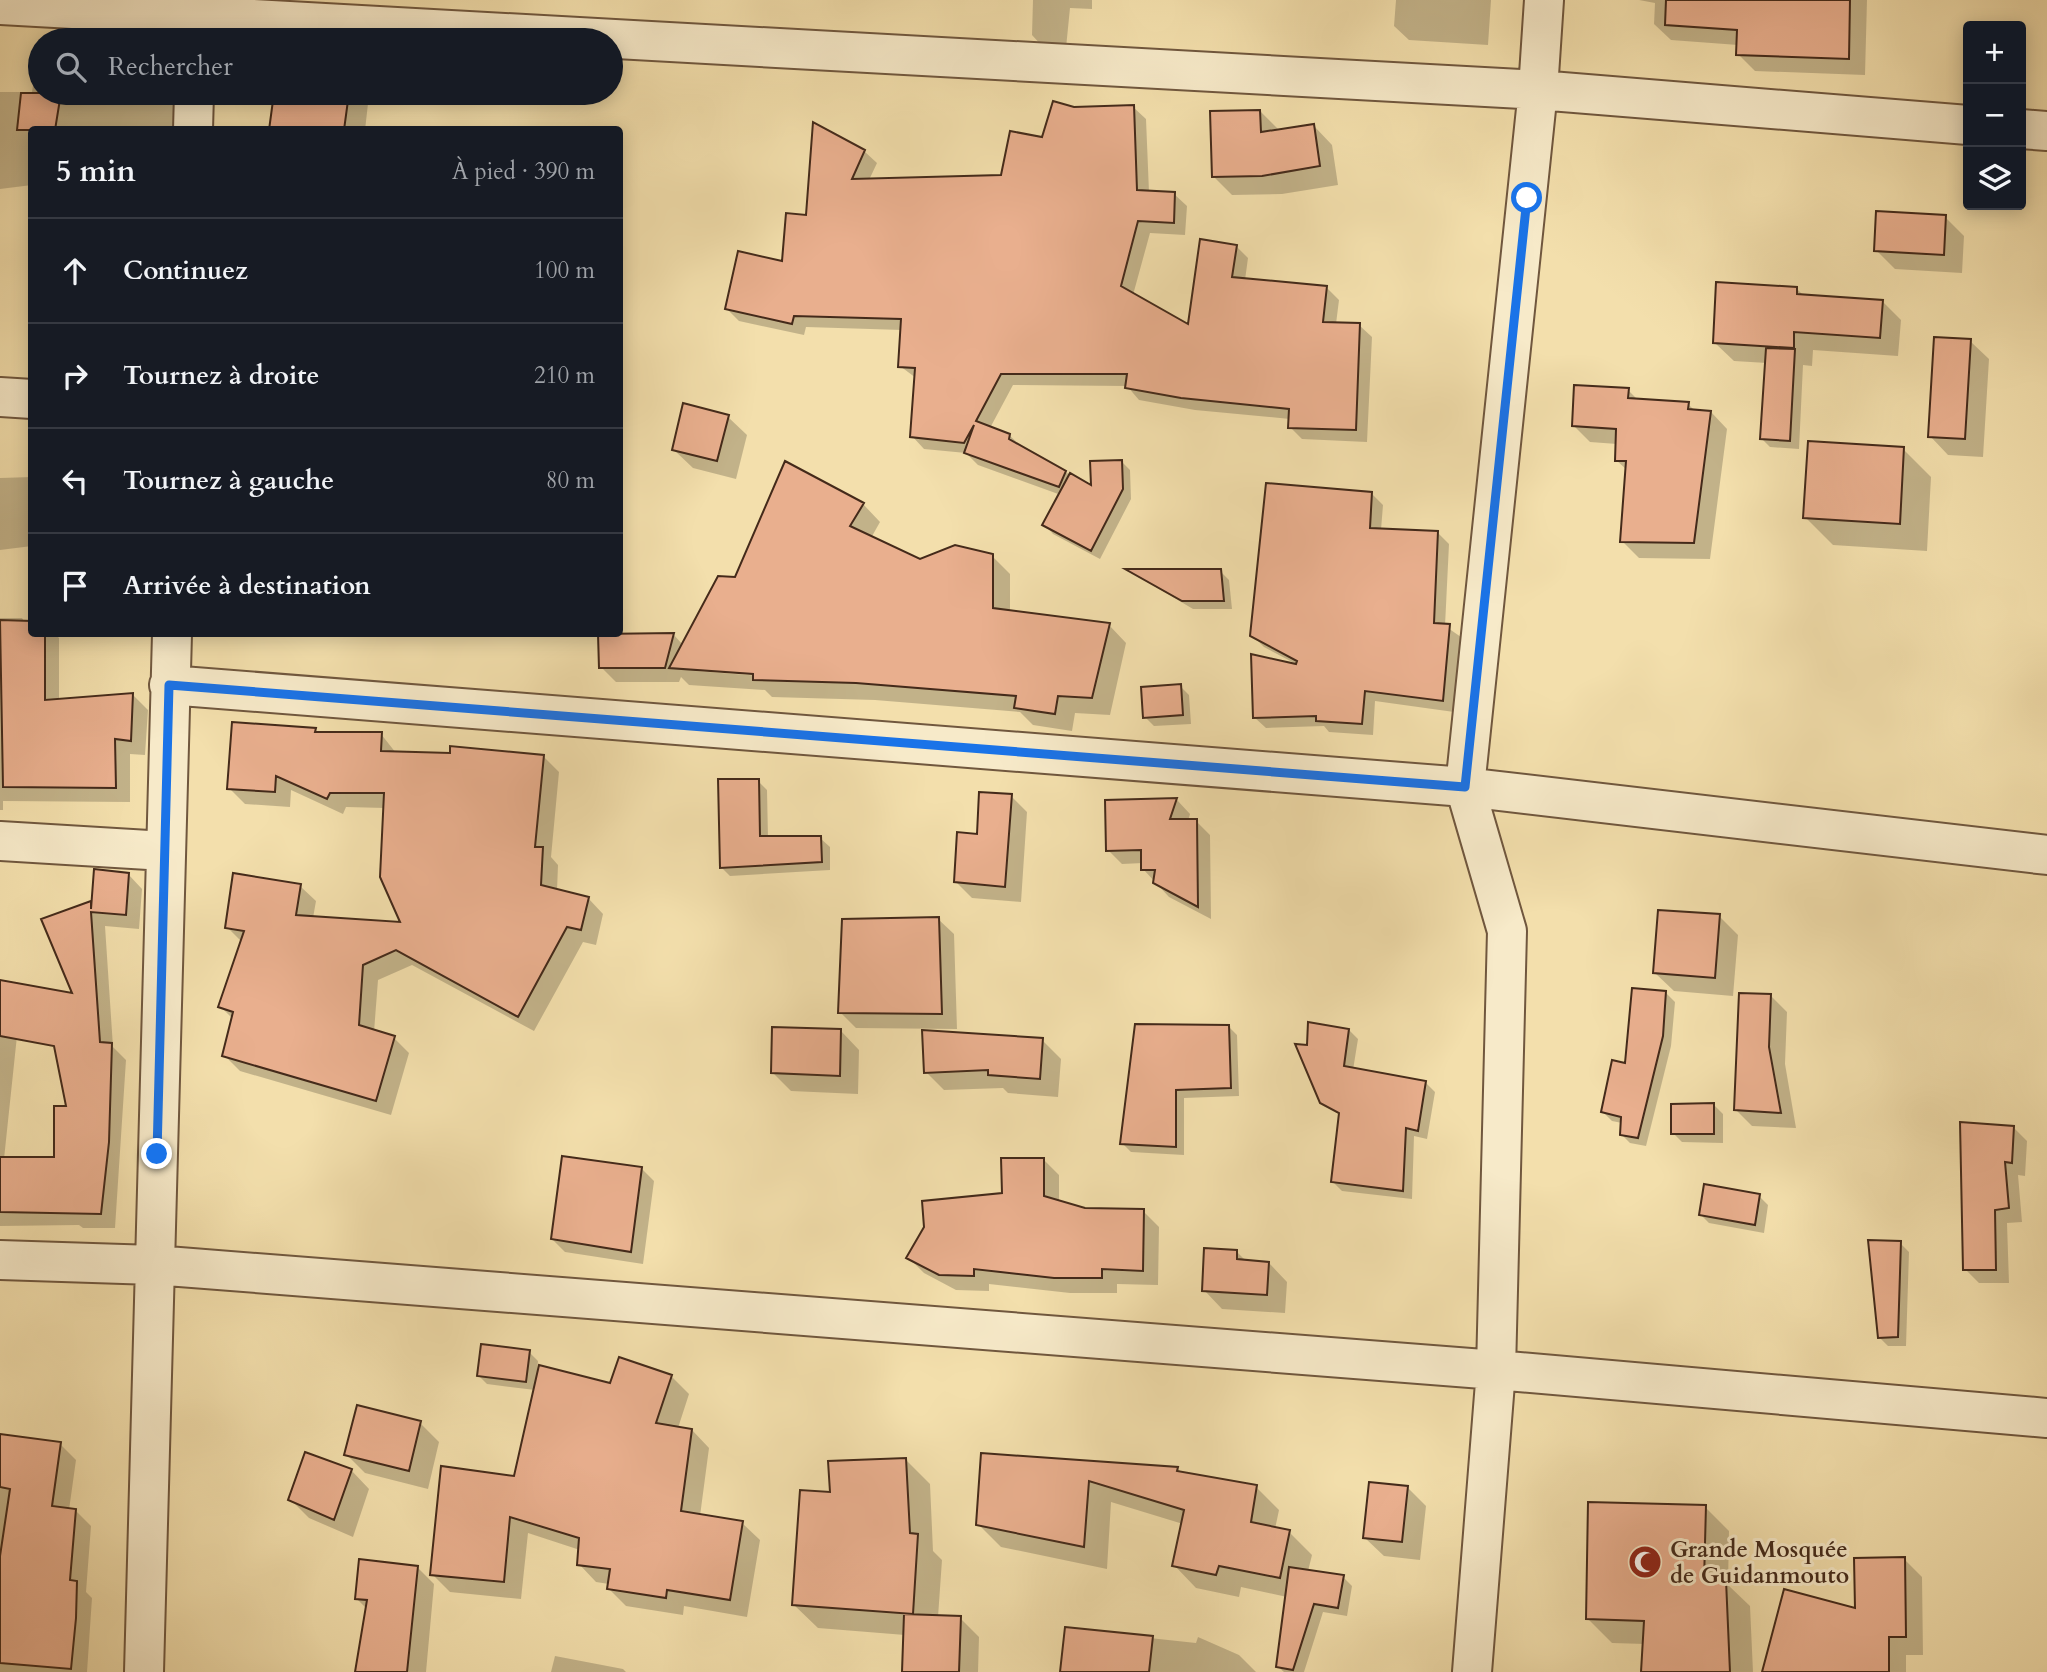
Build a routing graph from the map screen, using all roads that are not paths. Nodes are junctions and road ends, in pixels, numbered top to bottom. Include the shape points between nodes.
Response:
1 (1544, 0) edge
2 (0, 5) edge
3 (197, 18) edge
4 (383, 28) edge
5 (623, 41) edge
6 (1538, 90) junction
7 (193, 105) edge
8 (1963, 125) edge
9 (192, 126) edge
10 (2026, 129) edge
11 (2047, 131) edge
12 (0, 397) edge
13 (28, 399) edge
14 (172, 637) edge
15 (169, 685) junction
16 (1465, 787) junction
17 (0, 841) edge
18 (165, 851) junction
19 (2047, 855) edge
20 (0, 1260) edge
21 (154, 1265) junction
22 (1496, 1370) junction
23 (2047, 1418) edge
24 (144, 1672) edge
25 (1472, 1672) edge

1 - 6 street
2 - 3 street
3 - 4 street
5 - 6 street
6 - 8 street
6 - 16 street
7 - 9 street
10 - 11 street
12 - 13 street
14 - 15 street
15 - 16 street
15 - 18 street
16 - 19 street
16 - 22 street via 1507,931
17 - 18 street
18 - 21 street
20 - 21 street
21 - 22 street
21 - 24 street
22 - 23 street
22 - 25 street

